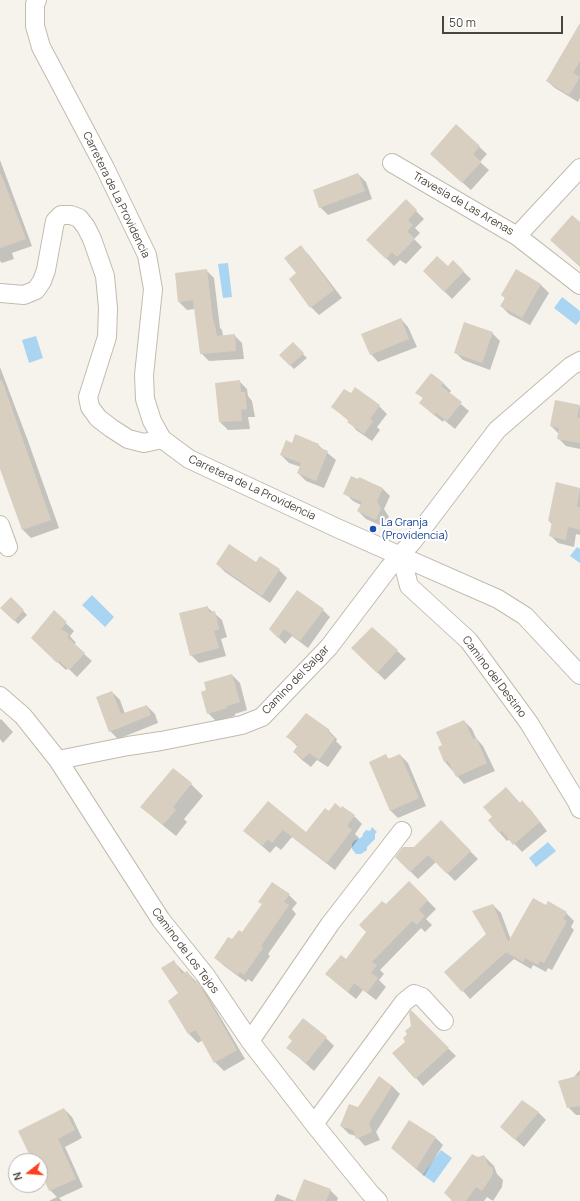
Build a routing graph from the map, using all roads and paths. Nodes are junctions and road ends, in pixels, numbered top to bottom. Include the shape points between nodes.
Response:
1 (37, 0) edge
2 (392, 163) dead end
3 (580, 168) edge
4 (517, 236) junction
5 (580, 285) edge
6 (0, 293) edge
7 (580, 362) edge
8 (162, 439) junction
9 (0, 524) edge
10 (8, 547) dead end
11 (401, 555) junction
12 (580, 675) edge
13 (0, 696) edge
14 (58, 760) junction
15 (580, 809) edge
16 (402, 831) dead end
17 (444, 1021) dead end
18 (250, 1041) junction
19 (314, 1124) junction
20 (370, 1198) edge

1 - 8 street, Carretera de La Providencia via 35,26 41,47 105,168 147,255 153,289 144,375 145,399 152,422
2 - 4 street, Travesía de Las Arenas
3 - 4 street, Travesía de Las Arenas
4 - 5 street
6 - 8 street via 24,295 36,290 46,270 55,221 61,215 79,218 92,239 105,276 108,308 107,337 88,397 90,408 110,428 128,439 144,443
7 - 11 street, Camino del Salgar via 497,430
8 - 11 street, Carretera de La Providencia via 189,459
9 - 10 street
11 - 12 street, Carretera de La Providencia via 498,599 525,616
11 - 14 street, Camino del Salgar via 329,647 262,717 242,725
11 - 15 street, Camino del Destino via 409,586 468,641 529,723
13 - 14 street, Camino de Los Tejos via 23,716
14 - 18 street, Camino de Los Tejos via 161,920 206,976
16 - 18 street via 330,924
17 - 19 street via 422,997 414,994 404,1002
18 - 19 street, Camino de Los Tejos
19 - 20 street, Camino de Los Tejos

